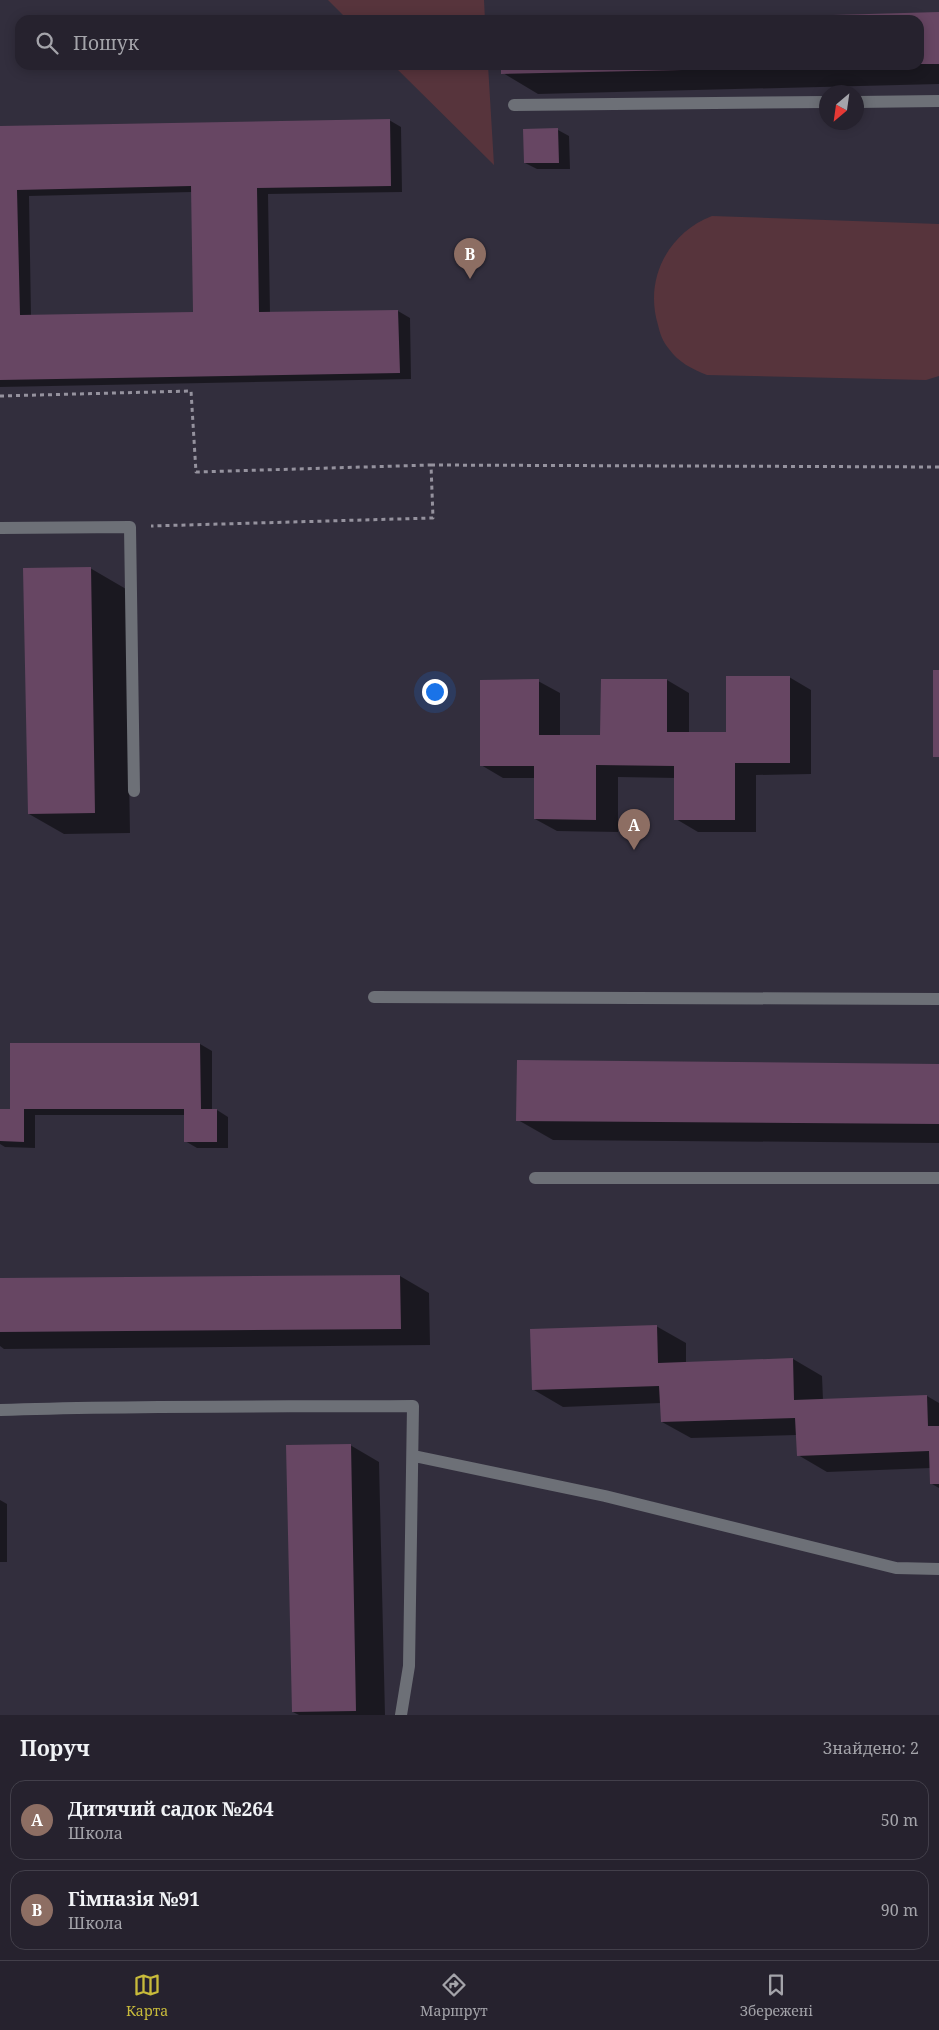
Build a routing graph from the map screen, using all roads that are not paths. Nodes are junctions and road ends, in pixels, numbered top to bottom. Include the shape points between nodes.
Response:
1 (939, 101) edge
2 (819, 102) edge
3 (864, 102) edge
4 (514, 105) dead end
5 (0, 528) edge
6 (134, 791) dead end
7 (374, 997) dead end
8 (939, 999) edge
9 (535, 1178) dead end
10 (939, 1178) edge
11 (0, 1410) edge
12 (414, 1456) junction
13 (939, 1569) edge
14 (400, 1715) edge

1 - 3 lane
2 - 4 lane
5 - 6 lane via 130,527
7 - 8 lane
9 - 10 lane
11 - 12 lane via 413,1406
12 - 13 lane via 605,1496 896,1568
12 - 14 lane via 409,1666

